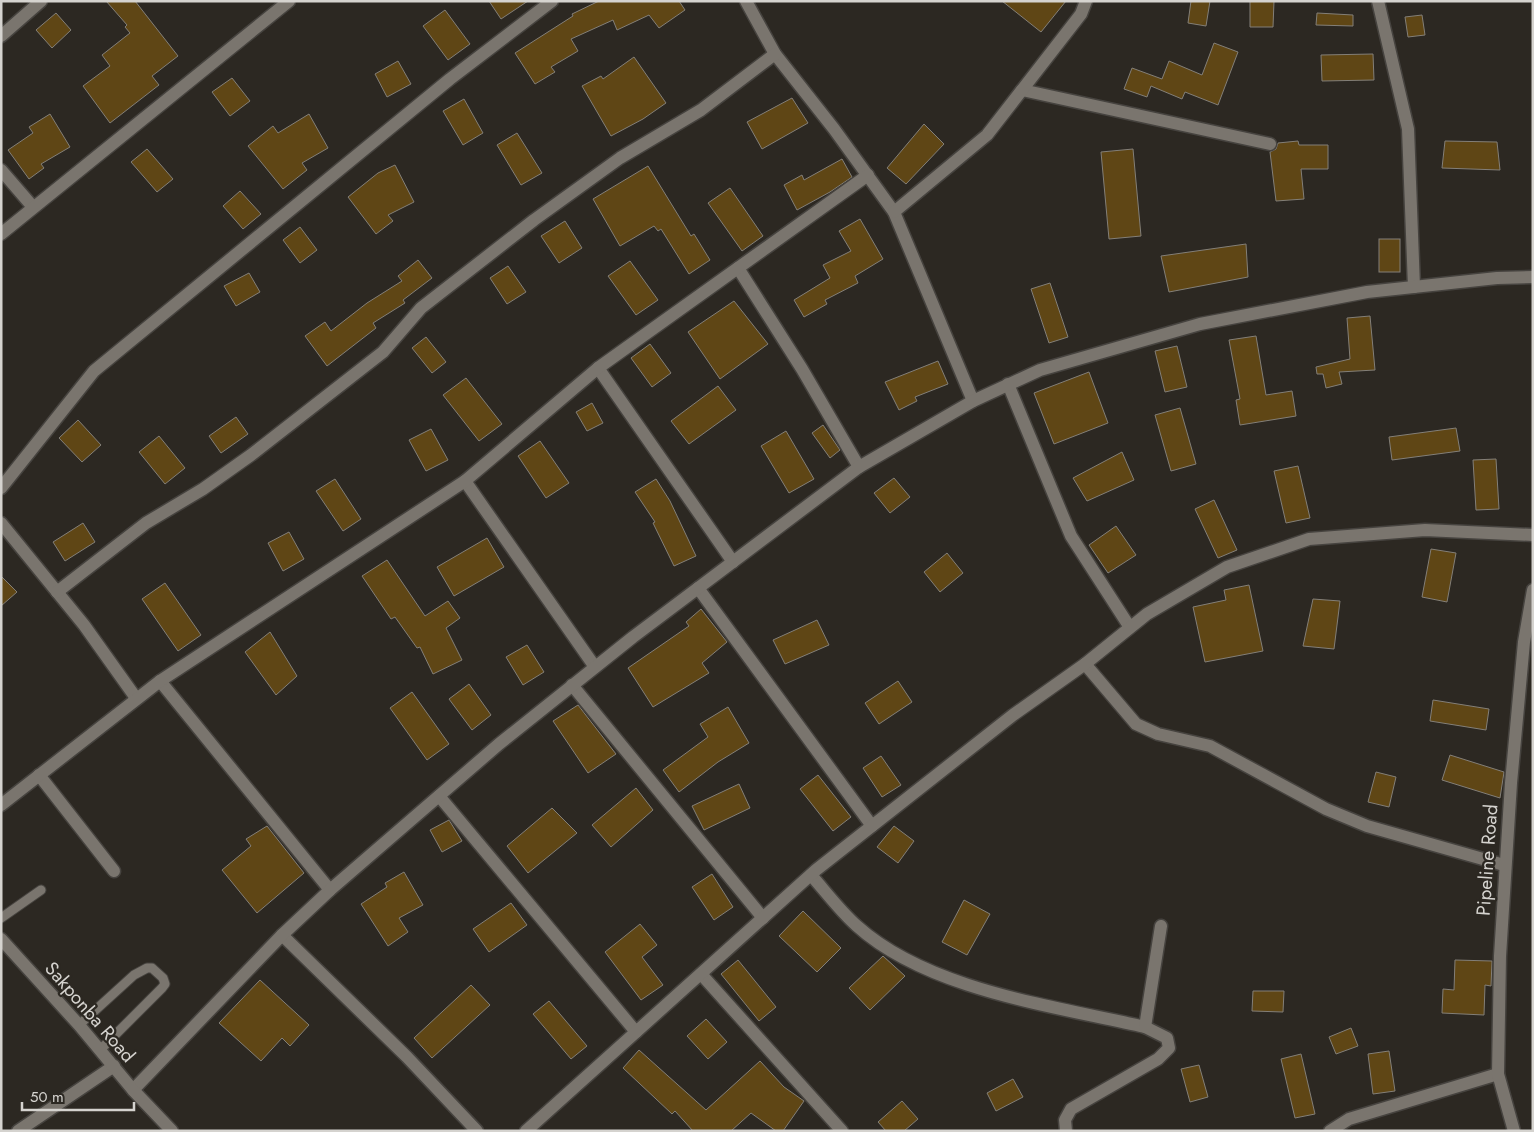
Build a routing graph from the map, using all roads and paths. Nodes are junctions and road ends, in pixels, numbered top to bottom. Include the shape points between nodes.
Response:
1 (41, 1) edge
2 (290, 1) edge
3 (552, 1) edge
4 (746, 1) edge
5 (1086, 1) edge
6 (1378, 1) edge
7 (1, 36) edge
8 (775, 54) junction
9 (1022, 90) junction
10 (1270, 144) dead end
11 (1, 170) edge
12 (868, 175) junction
13 (33, 207) junction
14 (894, 212) junction
15 (1, 234) edge
16 (738, 268) junction
17 (1533, 277) edge
18 (1414, 287) junction
19 (598, 368) junction
20 (1008, 384) junction
21 (973, 401) junction
22 (859, 467) junction
23 (465, 481) junction
24 (1, 488) edge
25 (1, 523) edge
26 (1533, 535) edge
27 (733, 562) junction
28 (698, 588) junction
29 (1533, 590) edge
30 (57, 592) junction
31 (1129, 626) junction
32 (1528, 643) edge
33 (1085, 664) junction
34 (595, 667) junction
35 (160, 681) junction
36 (572, 685) junction
37 (136, 698) junction
38 (39, 775) junction
39 (439, 796) junction
40 (1, 805) edge
41 (872, 826) junction
42 (1504, 865) junction
43 (114, 871) dead end
44 (811, 875) junction
45 (41, 890) dead end
46 (330, 890) junction
47 (1, 918) edge
48 (763, 918) junction
49 (1161, 926) dead end
50 (282, 935) junction
51 (1, 939) edge
52 (701, 974) junction
53 (79, 1025) junction
54 (1145, 1027) junction
55 (636, 1032) junction
56 (100, 1050) junction
57 (114, 1066) junction
58 (1498, 1074) junction
59 (133, 1090) junction
60 (18, 1131) edge
61 (172, 1131) edge
62 (477, 1131) edge
63 (526, 1131) edge
64 (842, 1131) edge
65 (1066, 1131) edge
66 (1330, 1131) edge
67 (1514, 1131) edge

1 - 7 street
2 - 13 street
3 - 24 street via 450,79 94,371
4 - 8 street
5 - 9 street via 1081,14
6 - 18 street via 1408,129
8 - 12 street
8 - 30 street via 701,110 620,158 534,220 421,308 384,352 251,455 146,523
9 - 10 street
9 - 14 street via 988,134
11 - 13 street
12 - 14 street
12 - 16 street
13 - 15 street
14 - 21 street
16 - 19 street
16 - 22 street
17 - 18 street
18 - 20 street via 1367,292 1200,324 1040,370
19 - 23 street
19 - 27 street
20 - 21 street
20 - 31 street via 1071,536
21 - 22 street
22 - 27 street
23 - 34 street
23 - 35 street
25 - 30 street
26 - 31 street via 1425,530 1309,539 1227,567
27 - 28 street
28 - 34 street
28 - 41 street
29 - 32 street, Pipeline Road
30 - 37 street
31 - 33 street
32 - 42 street, Pipeline Road
33 - 41 street via 1013,715
33 - 42 street via 1136,724 1158,734 1210,746 1326,809 1367,826
34 - 36 street
35 - 37 street
35 - 46 street
36 - 39 street
36 - 48 street
37 - 38 street
38 - 40 street
38 - 43 street
39 - 46 street
39 - 55 street
41 - 44 street
42 - 58 street, Pipeline Road
44 - 48 street
44 - 54 street via 857,926 911,963 973,987
45 - 47 lane
46 - 50 street
48 - 52 street
49 - 54 street
50 - 59 street
50 - 62 street via 407,1057
51 - 53 street, Sakponba Road
52 - 55 street
52 - 64 street
53 - 56 street, Sakponba Road
53 - 56 lane via 144,969 152,968 163,978 165,984 162,988
54 - 65 street via 1167,1038 1169,1048 1158,1059 1071,1109 1065,1120
55 - 63 street
56 - 57 street, Sakponba Road
57 - 59 street, Sakponba Road
57 - 60 street
58 - 66 street via 1349,1119
58 - 67 street, Pipeline Road
59 - 61 street, Sakponba Road

